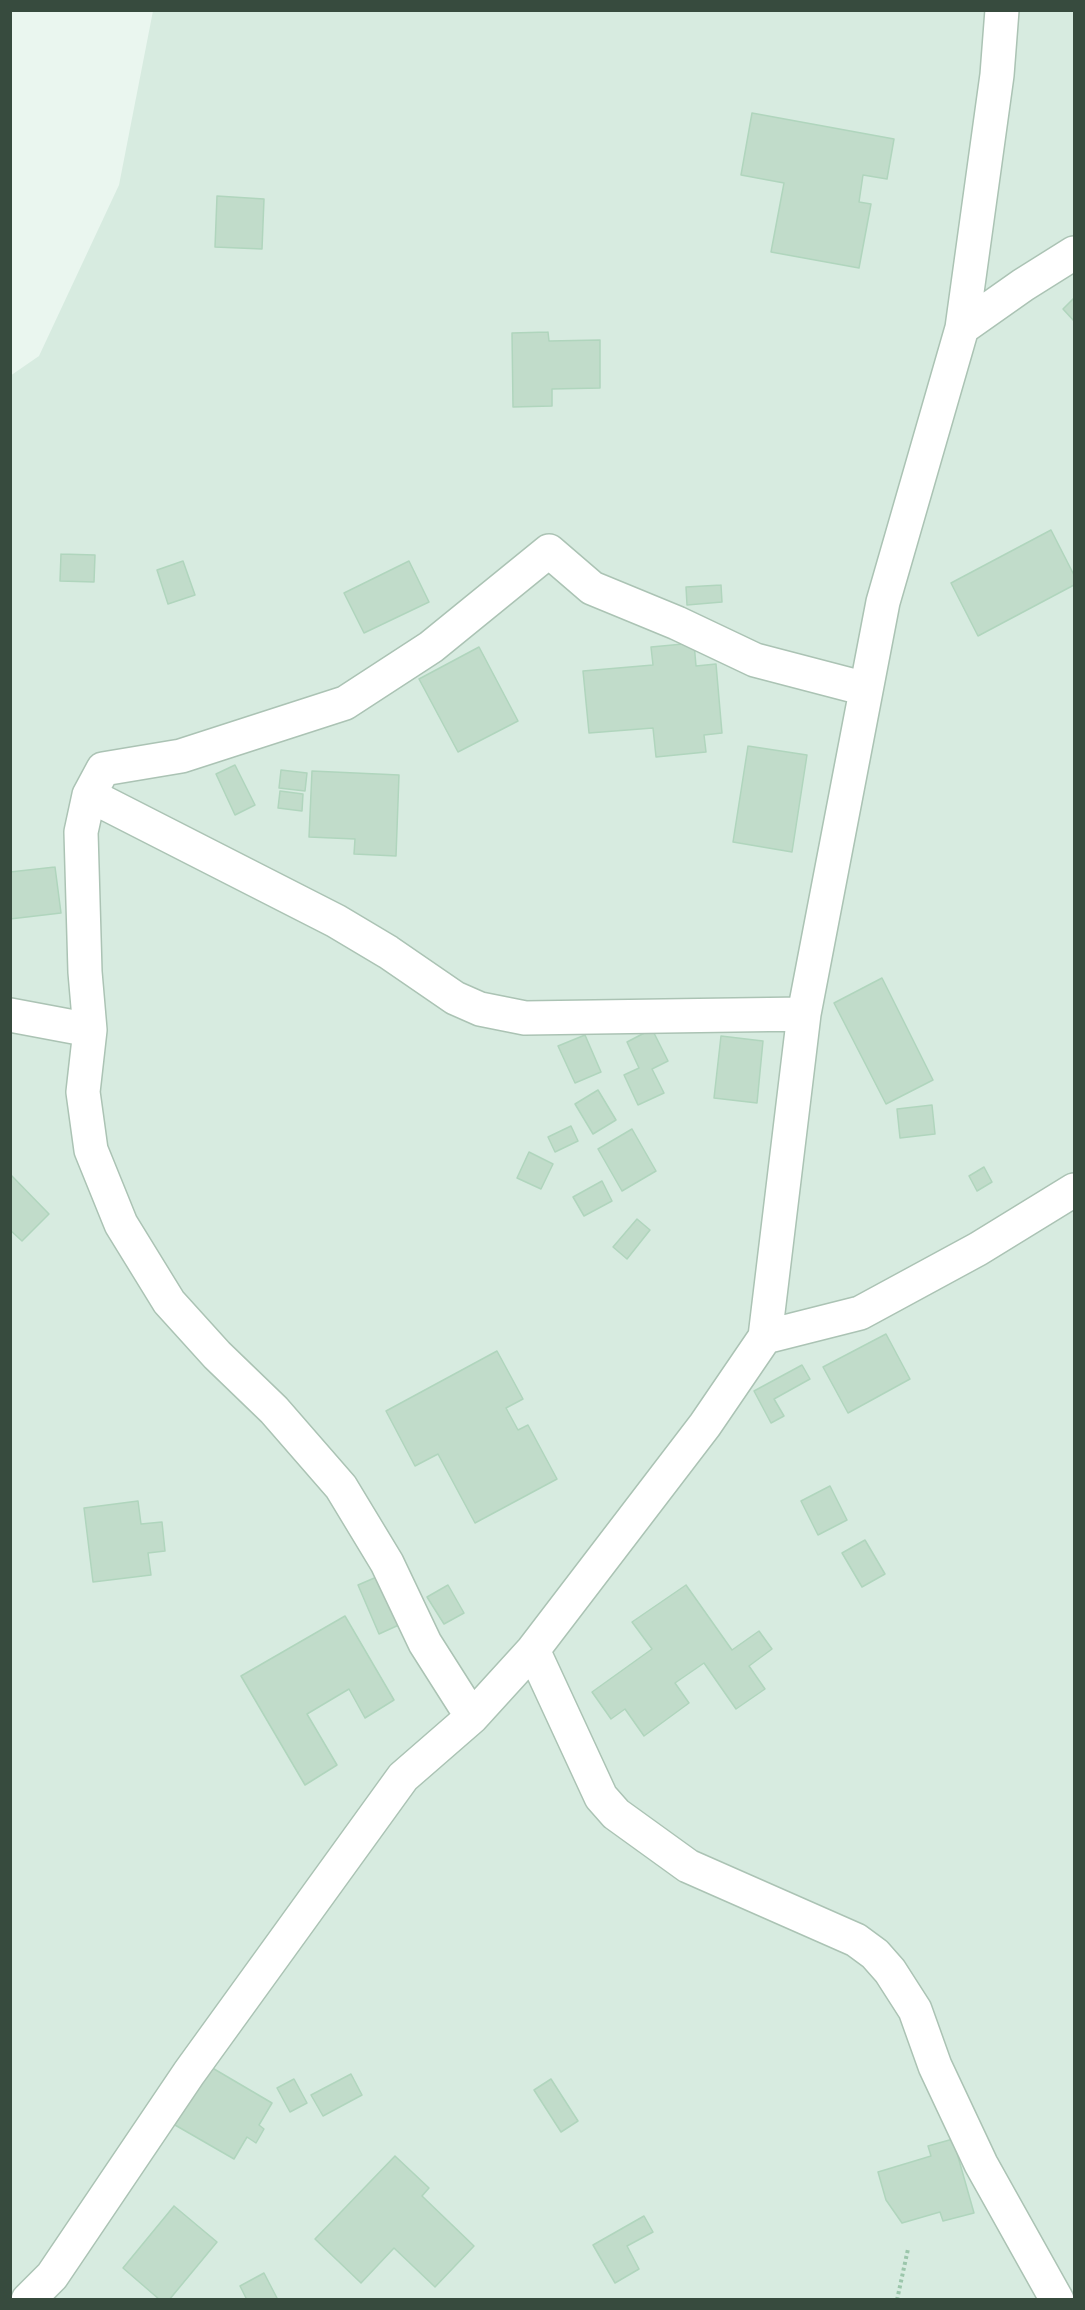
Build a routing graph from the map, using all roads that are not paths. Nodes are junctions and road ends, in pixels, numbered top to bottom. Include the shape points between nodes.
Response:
1 (1002, 10) edge
2 (1074, 253) edge
3 (962, 328) junction
4 (866, 689) junction
5 (90, 795) junction
6 (804, 1014) junction
7 (10, 1015) edge
8 (90, 1030) junction
9 (1074, 1191) edge
10 (765, 1337) junction
11 (533, 1650) junction
12 (472, 1718) junction
13 (28, 2300) edge
14 (1057, 2300) edge

1 - 3 street via 997,75
2 - 3 street
3 - 4 street via 883,602
4 - 5 street via 755,660 592,588 549,551 431,647 345,704 181,756 104,769
4 - 6 street
5 - 6 street via 336,921 455,998 480,1009 525,1018
5 - 8 street via 81,832
6 - 10 street
7 - 8 street
8 - 12 street via 83,1092 92,1150 122,1224 169,1302 274,1410 341,1487 387,1563 425,1643
9 - 10 street via 860,1313
10 - 11 street via 705,1425
11 - 12 street
11 - 14 street via 601,1797 616,1814 688,1866 856,1940 890,1971 915,2010 935,2066 981,2164
12 - 13 street via 404,1777 189,2073 52,2276

